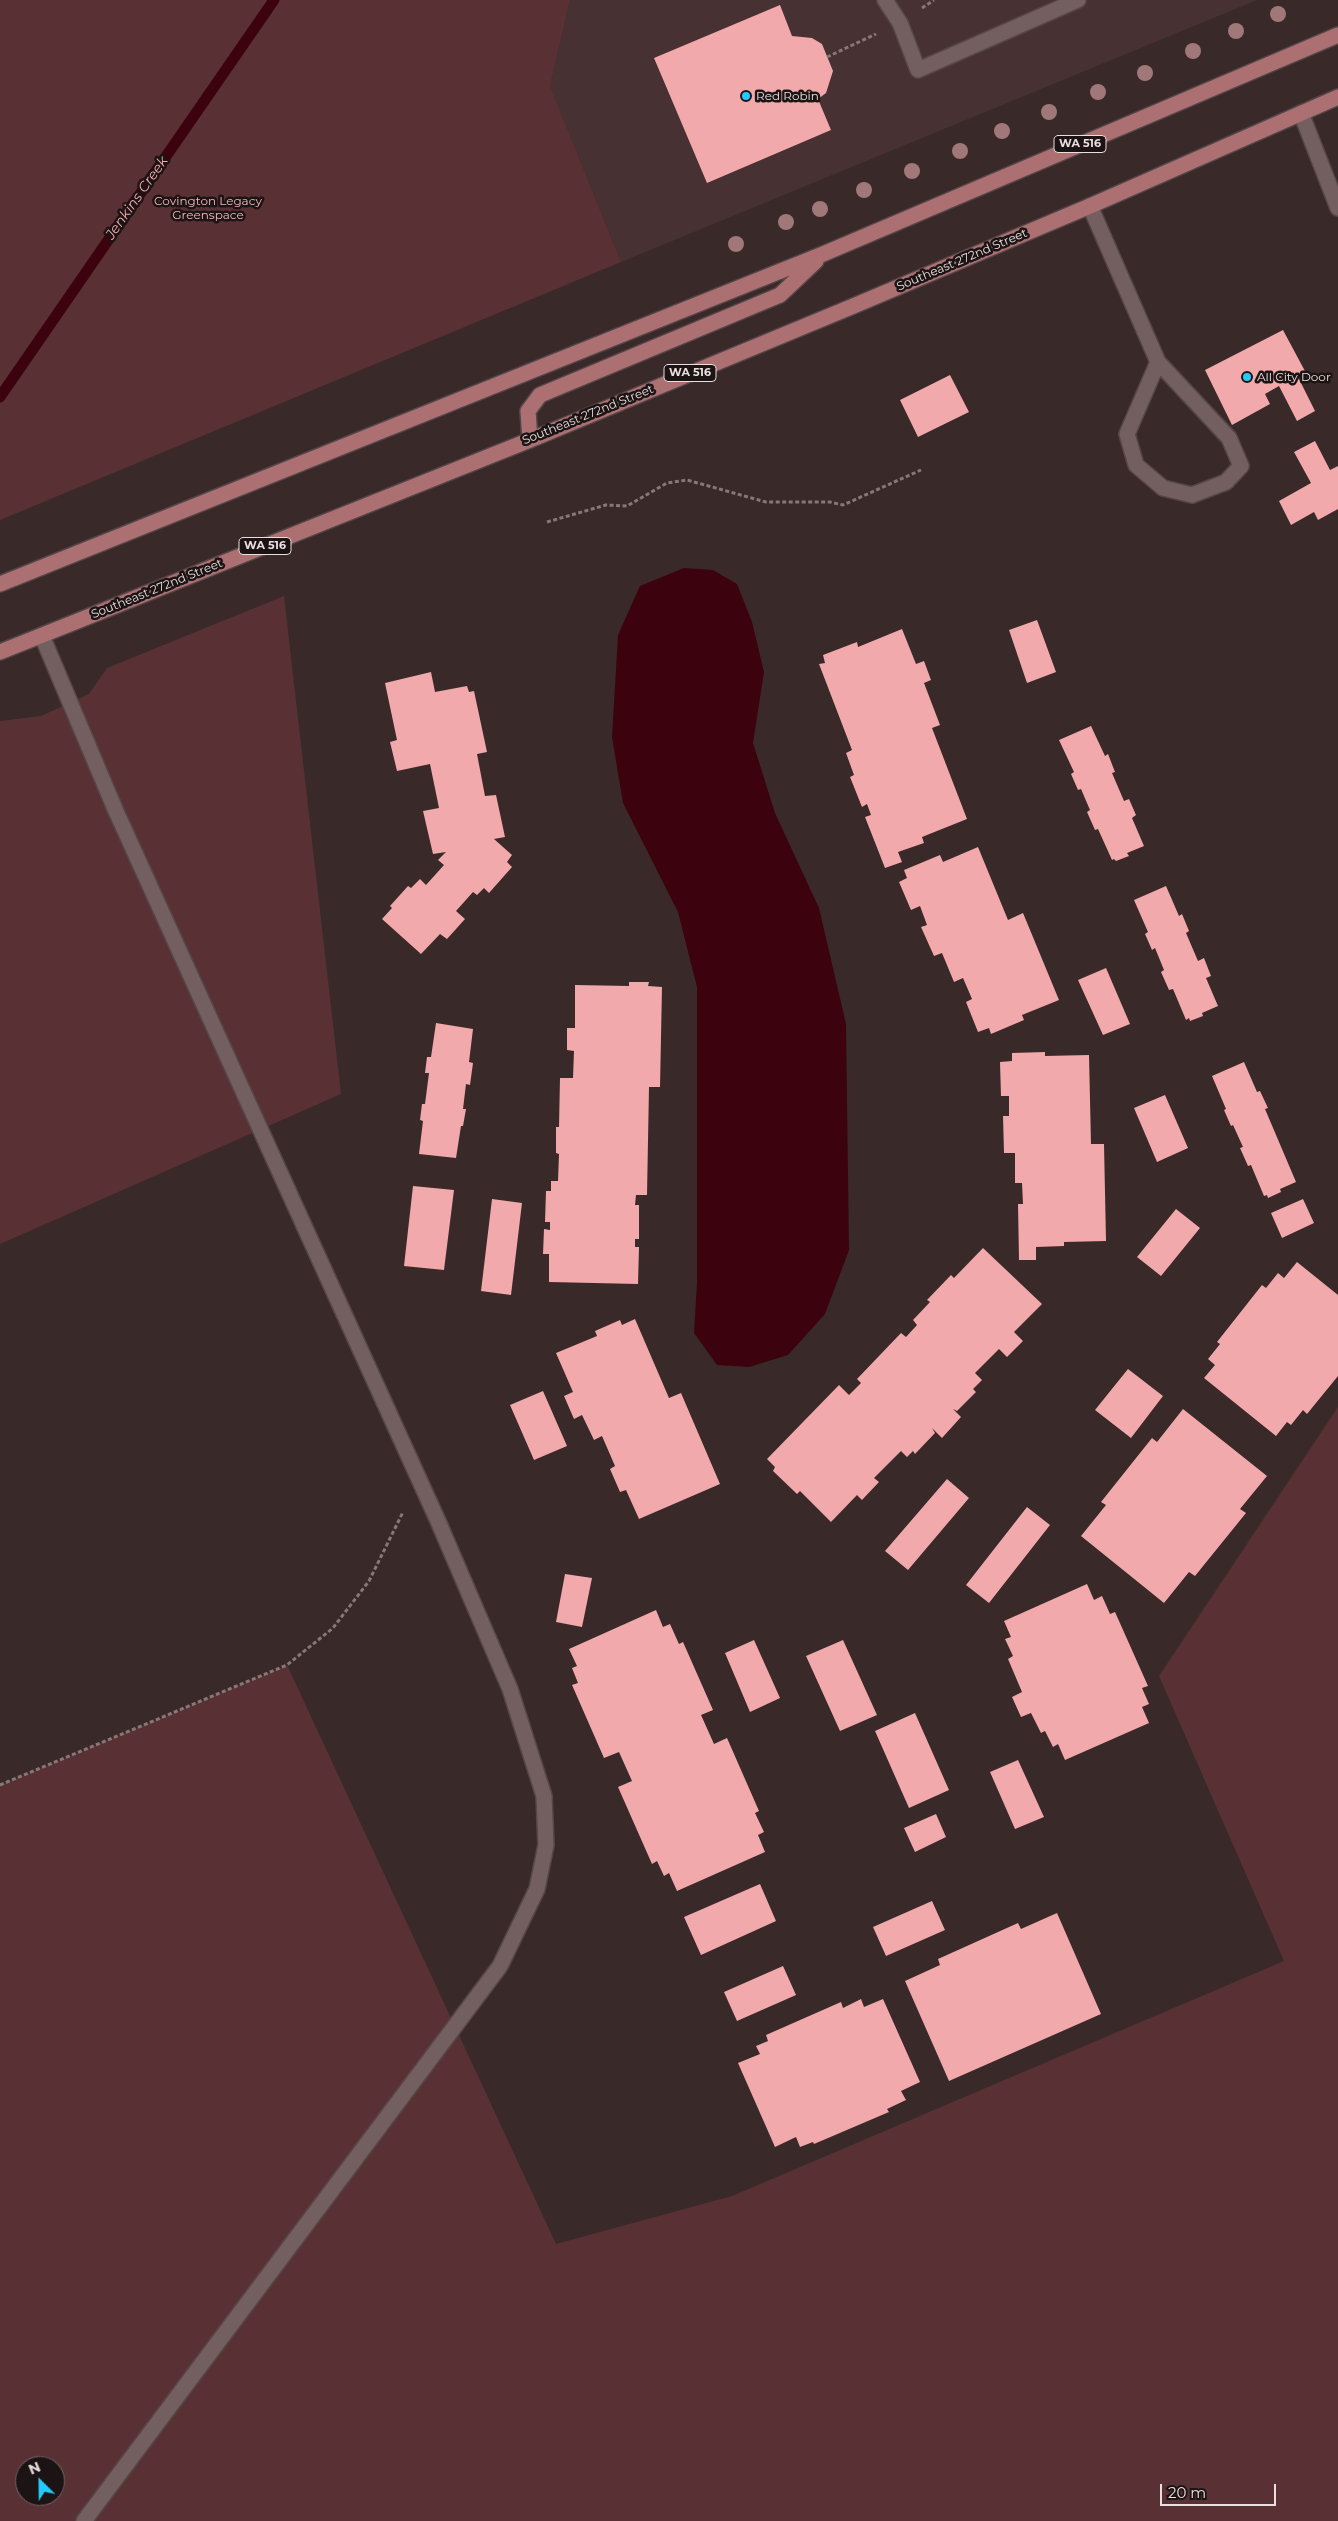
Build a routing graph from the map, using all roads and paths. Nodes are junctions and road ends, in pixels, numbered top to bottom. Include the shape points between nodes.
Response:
1 (885, 0) edge
2 (1078, 0) edge
3 (1338, 35) edge
4 (1338, 97) edge
5 (1301, 113) junction
6 (1090, 206) junction
7 (1338, 208) edge
8 (823, 254) junction
9 (1158, 362) junction
10 (530, 440) junction
11 (921, 470) dead end
12 (547, 522) dead end
13 (0, 584) edge
14 (42, 636) junction
15 (0, 652) edge
16 (403, 1510) dead end
17 (0, 1785) edge
18 (84, 2521) edge

1 - 2 lane via 900,23 918,70
3 - 8 main road, WA 516
4 - 5 main road, Southeast 272nd Street / WA 516
5 - 6 main road, Southeast 272nd Street / WA 516
5 - 7 lane
6 - 9 lane
6 - 10 main road, Southeast 272nd Street / WA 516
8 - 10 main road via 780,295 540,395 528,411
8 - 13 main road, WA 516
9 - 9 lane via 1229,438 1241,466 1226,482 1192,495 1163,488 1136,464 1127,434
10 - 14 main road, Southeast 272nd Street / WA 516
11 - 12 path via 844,505 766,502 688,480 668,483 627,506 606,505
14 - 15 main road, Southeast 272nd Street / WA 516
14 - 18 lane via 115,810 438,1521 510,1689 544,1796 546,1845 536,1889 500,1966
16 - 17 path via 402,1518 363,1589 333,1628 287,1665

